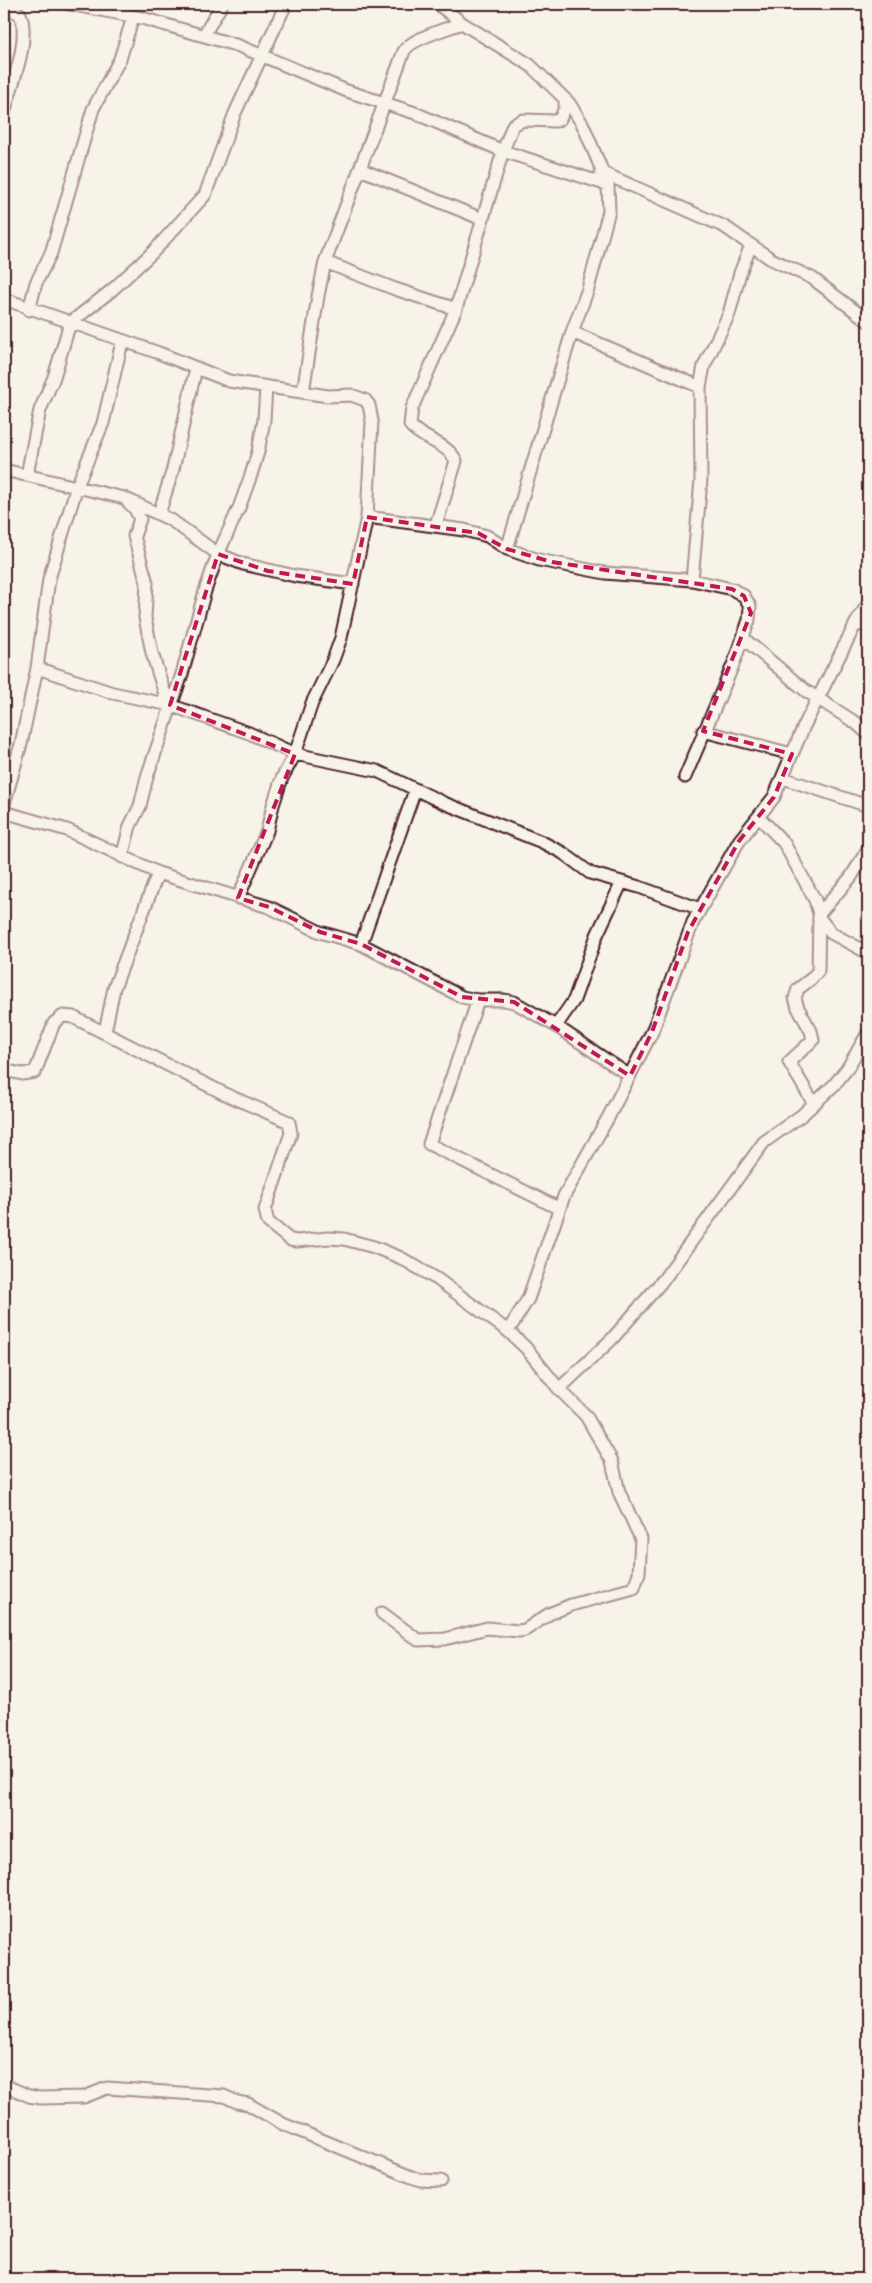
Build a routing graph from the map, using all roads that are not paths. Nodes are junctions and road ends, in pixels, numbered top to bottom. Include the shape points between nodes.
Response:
1 (69, 4) edge
2 (222, 4) edge
3 (286, 4) edge
4 (438, 4) edge
5 (4, 6) edge
6 (133, 17) junction
7 (462, 23) junction
8 (204, 35) junction
9 (262, 55) junction
10 (565, 99) junction
11 (385, 102) junction
12 (4, 112) edge
13 (503, 151) junction
14 (360, 169) junction
15 (601, 172) junction
16 (608, 185) junction
17 (482, 219) junction
18 (751, 245) junction
19 (325, 262) junction
20 (4, 300) edge
21 (456, 308) junction
22 (30, 310) junction
23 (868, 321) edge
24 (70, 324) junction
25 (572, 332) junction
26 (122, 342) junction
27 (196, 368) junction
28 (700, 387) junction
29 (266, 388) junction
30 (303, 392) junction
31 (4, 470) edge
32 (27, 475) junction
33 (78, 486) junction
34 (124, 498) junction
35 (159, 514) junction
36 (367, 517) junction
37 (436, 525) junction
38 (507, 550) junction
39 (218, 554) junction
40 (692, 580) junction
41 (353, 584) junction
42 (868, 604) edge
43 (856, 623) junction
44 (868, 627) edge
45 (743, 638) junction
46 (36, 668) junction
47 (819, 700) junction
48 (169, 705) junction
49 (703, 731) junction
50 (868, 734) edge
51 (295, 754) junction
52 (792, 754) junction
53 (685, 777) dead end
54 (783, 778) junction
55 (415, 790) junction
56 (4, 804) edge
57 (868, 806) edge
58 (4, 812) edge
59 (759, 817) junction
60 (868, 849) edge
61 (122, 857) junction
62 (158, 873) junction
63 (622, 882) junction
64 (238, 898) junction
65 (700, 910) junction
66 (820, 917) junction
67 (361, 944) junction
68 (868, 953) edge
69 (478, 1000) junction
70 (556, 1026) junction
71 (105, 1032) junction
72 (868, 1033) edge
73 (4, 1070) edge
74 (630, 1076) junction
75 (814, 1104) junction
76 (558, 1208) junction
77 (508, 1331) junction
78 (559, 1389) junction
79 (382, 1614) dead end
80 (4, 2085) edge
81 (441, 2181) dead end

1 - 6 street
2 - 8 street
3 - 9 street
4 - 7 street
5 - 12 street via 20,14 23,30
6 - 8 street
6 - 22 street via 120,59 93,109 51,253 36,283
7 - 10 street via 530,65
7 - 11 street via 406,48
8 - 9 street
9 - 11 street via 347,91
9 - 24 street via 235,112 205,195 152,253
10 - 13 street via 560,119 513,125
10 - 15 street via 583,125
11 - 13 street
11 - 14 street
13 - 16 street
13 - 17 street
14 - 17 street
14 - 19 street
15 - 16 street
15 - 18 street via 704,216
16 - 25 street via 607,216 588,289
17 - 21 street
18 - 23 street via 771,260 812,278
18 - 28 street via 729,314 704,366
19 - 21 street
19 - 30 street
20 - 22 street
21 - 37 street via 409,417 415,432 452,454 456,460
22 - 24 street
24 - 26 street
24 - 32 street via 40,410
25 - 28 street
25 - 38 street
26 - 27 street
26 - 33 street via 103,423
27 - 29 street via 229,382
27 - 35 street via 173,469
28 - 40 street via 701,480
29 - 30 street
29 - 39 street via 258,452 239,508
30 - 36 street via 351,396 365,400 369,405 372,421
31 - 32 street
32 - 33 street
33 - 34 street
33 - 46 street via 49,579
34 - 35 street
34 - 48 street via 140,519 134,536 147,582 146,625
35 - 39 street
36 - 37 street
36 - 41 street
37 - 38 street via 478,533
38 - 40 street via 539,560 605,572
39 - 41 street via 268,571
39 - 48 street via 182,674
40 - 45 street via 732,589 744,596 751,613
41 - 51 street via 341,638 312,703
42 - 43 street
43 - 44 street
43 - 47 street
45 - 47 street
45 - 49 street
46 - 48 street
46 - 56 street via 21,744
47 - 50 street
47 - 52 street
48 - 51 street via 249,733
48 - 61 street
49 - 52 street
49 - 53 street
51 - 55 street via 369,769
51 - 64 street via 282,778 267,830
52 - 54 street
54 - 57 street
54 - 59 street
55 - 63 street via 542,842 590,873
55 - 67 street
58 - 61 street via 67,830
59 - 65 street via 739,841
59 - 66 street via 784,843 815,900
60 - 66 street via 852,877
61 - 62 street
62 - 64 street
62 - 71 street via 114,988
63 - 65 street
63 - 70 street via 597,935 574,1000
64 - 67 street via 269,907 320,932
65 - 74 street via 682,948 652,1032
66 - 68 street via 831,933
66 - 75 street via 818,971 798,989 795,998 813,1040 789,1062
67 - 69 street via 446,991
69 - 70 street via 509,1000
69 - 76 street via 429,1144
70 - 74 street
71 - 73 street via 73,1017 63,1016 54,1023 35,1072 22,1074
71 - 77 street via 225,1094 289,1122 291,1133 264,1215 284,1236 297,1242 344,1239 401,1258 437,1279
72 - 75 street via 847,1069
74 - 76 street
75 - 78 street via 764,1142 664,1279 612,1339
76 - 77 street via 528,1299
77 - 78 street
78 - 79 street via 586,1416 612,1462 619,1492 641,1538 640,1573 634,1588 571,1605 525,1630 482,1629 445,1639 418,1640
80 - 81 street via 40,2098 84,2097 108,2088 224,2096 409,2176

